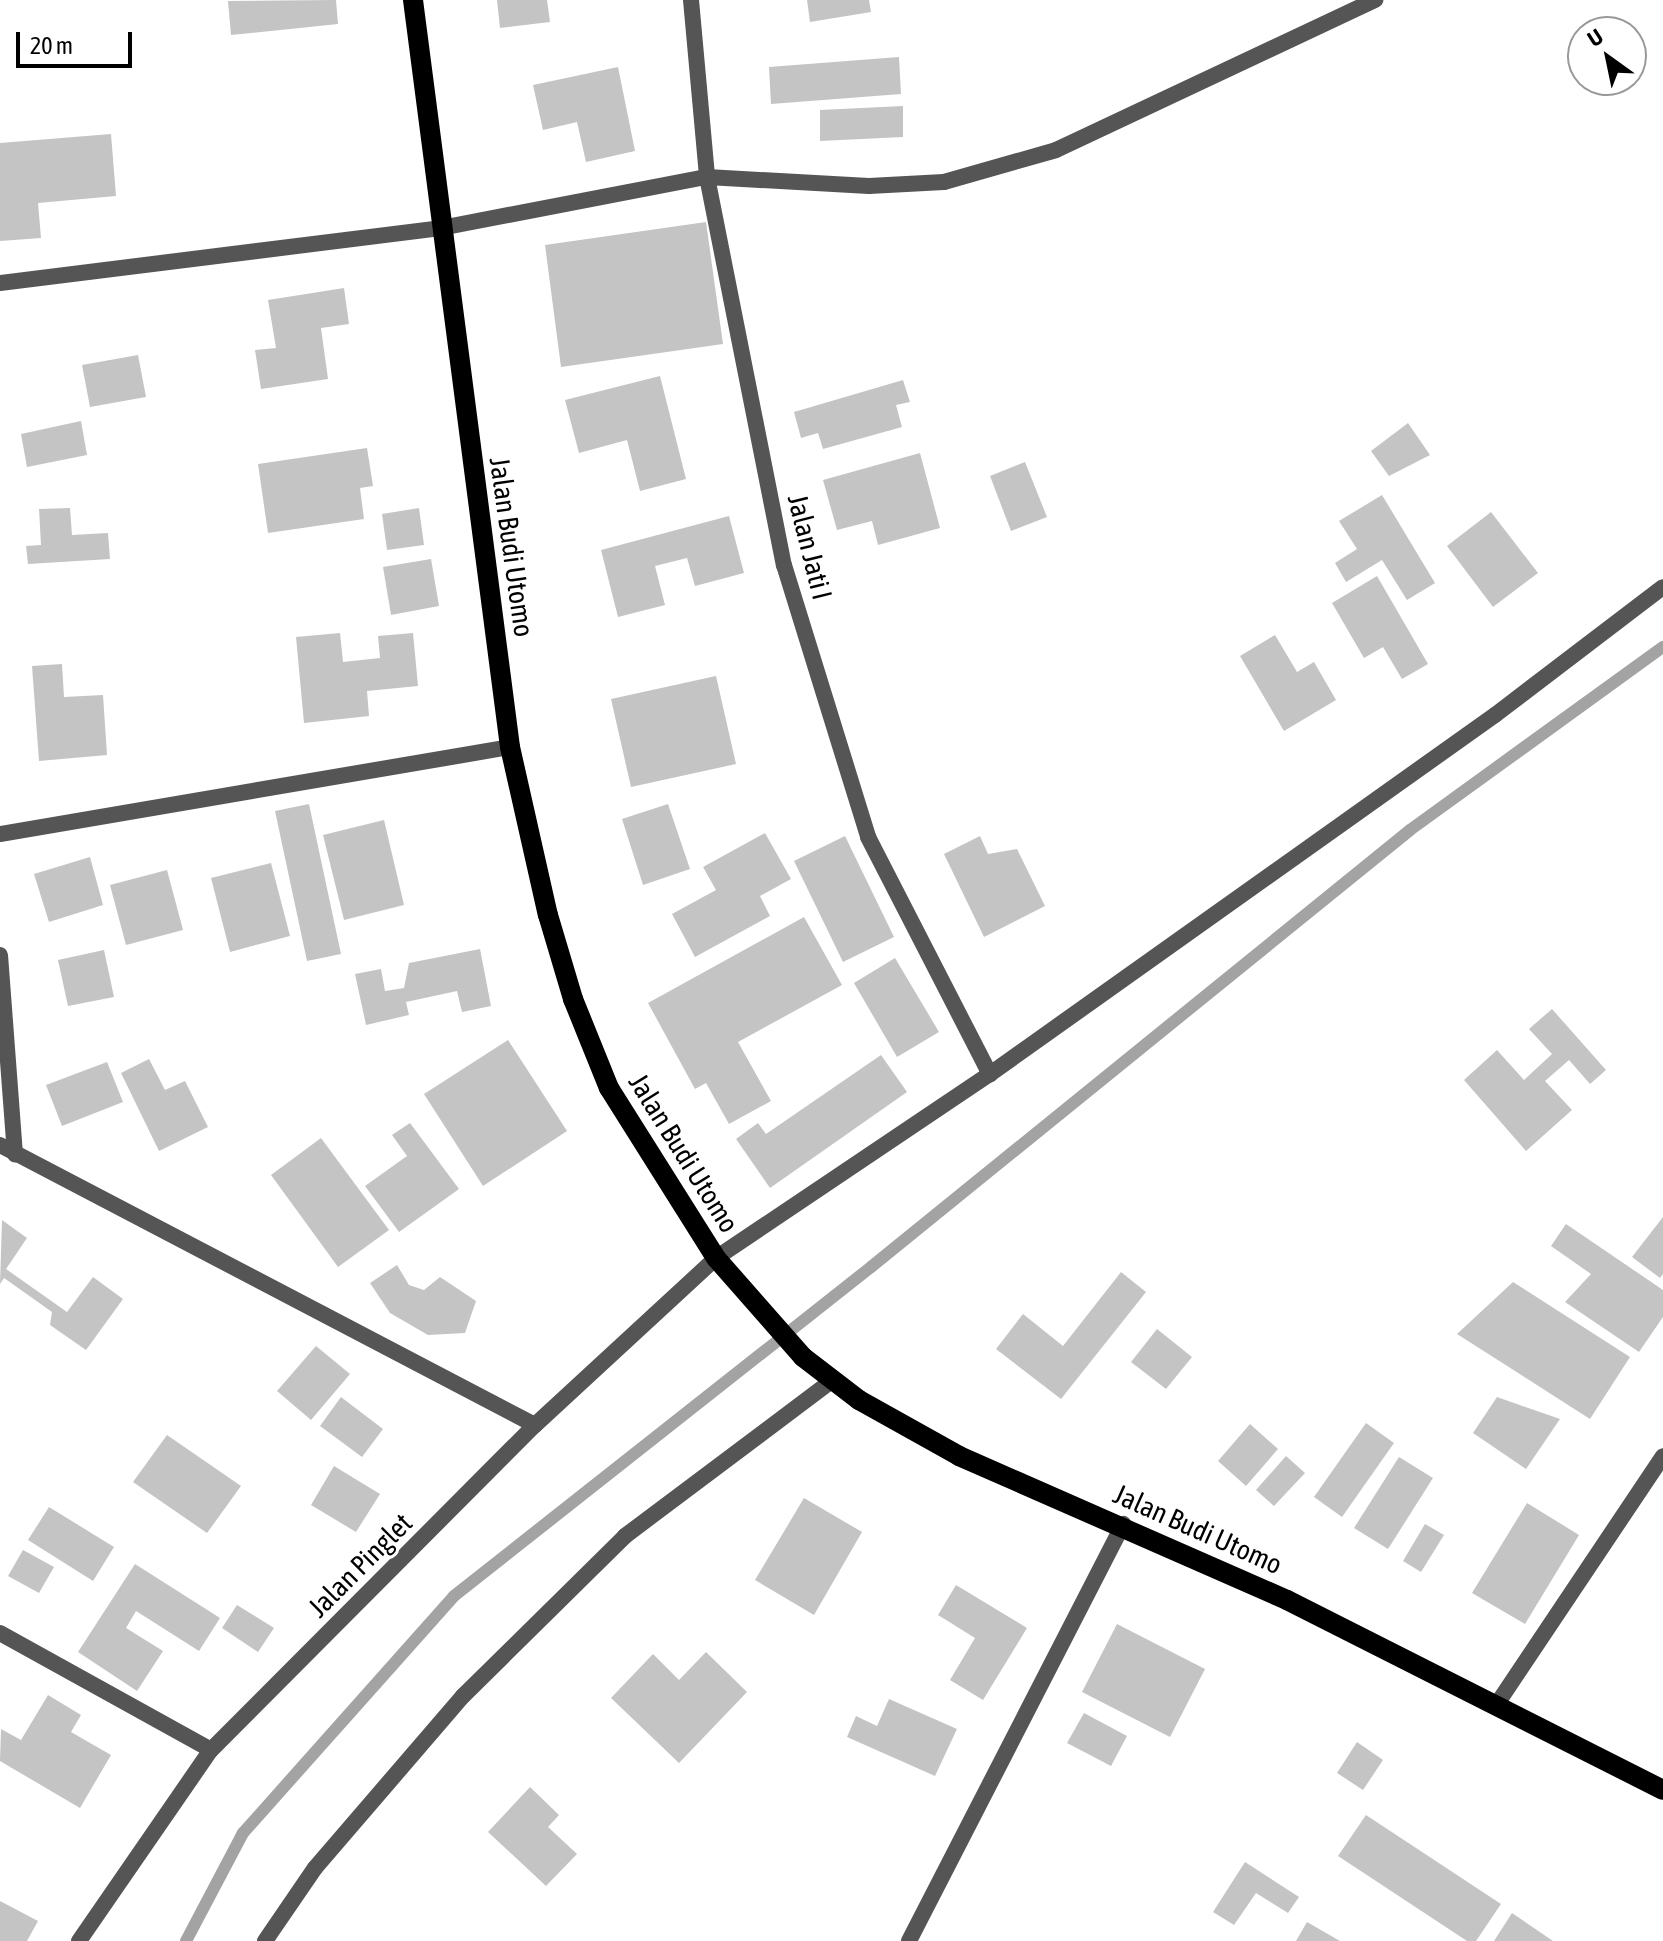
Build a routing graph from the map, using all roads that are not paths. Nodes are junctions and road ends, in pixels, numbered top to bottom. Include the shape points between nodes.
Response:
1 (413, 0) edge
2 (691, 0) edge
3 (1373, 0) edge
4 (707, 177) junction
5 (441, 228) junction
6 (0, 283) edge
7 (1663, 587) edge
8 (510, 747) junction
9 (0, 834) edge
10 (0, 955) edge
11 (990, 1074) junction
12 (7, 1150) edge
13 (716, 1258) junction
14 (833, 1380) junction
15 (535, 1425) junction
16 (1663, 1456) edge
17 (1123, 1524) junction
18 (0, 1633) edge
19 (1497, 1704) junction
20 (211, 1750) junction
21 (1663, 1790) edge
22 (79, 1941) edge
23 (265, 1941) edge
24 (909, 1941) edge

1 - 5 main road, Jalan Budi Utomo
2 - 4 street, Jalan Jati I
3 - 4 street via 1056,150 1002,169 944,182 869,186
4 - 5 street
4 - 11 street, Jalan Jati I via 784,565 868,837
5 - 6 street
5 - 8 main road, Jalan Budi Utomo
7 - 11 street, Jalan Pinglet via 1495,715
8 - 9 street
8 - 13 main road, Jalan Budi Utomo via 573,999 609,1088
10 - 12 street
11 - 13 street, Jalan Pinglet
12 - 15 street
13 - 14 main road, Jalan Budi Utomo via 803,1357
13 - 15 street, Jalan Pinglet
14 - 17 main road, Jalan Budi Utomo via 959,1456
14 - 23 street via 625,1536 463,1696 315,1868
15 - 20 street, Jalan Pinglet
16 - 19 street
17 - 19 main road, Jalan Budi Utomo
17 - 24 street
18 - 20 street
19 - 21 main road, Jalan Budi Utomo
20 - 22 street, Jalan Pinglet

